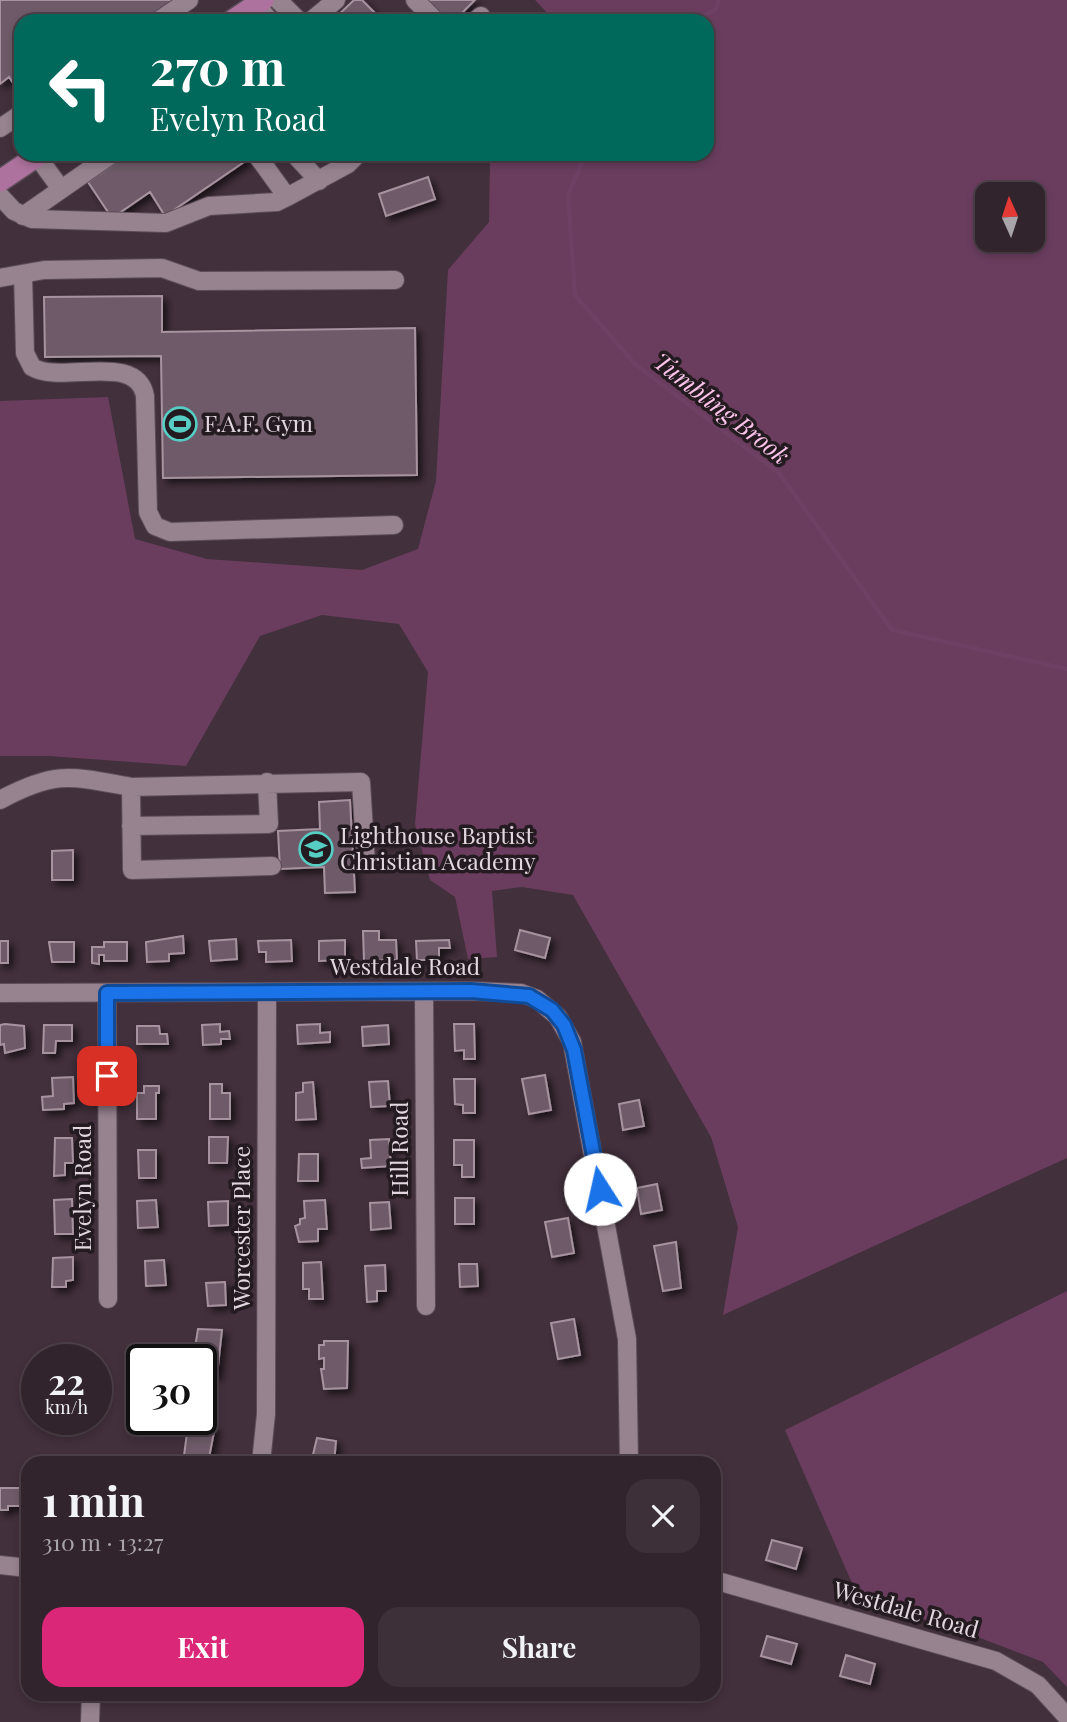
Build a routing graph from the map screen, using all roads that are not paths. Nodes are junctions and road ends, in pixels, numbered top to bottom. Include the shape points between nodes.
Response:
1 (189, 0) edge
2 (278, 0) edge
3 (336, 0) edge
4 (415, 0) edge
5 (168, 14) edge
6 (292, 14) edge
7 (319, 14) edge
8 (429, 14) edge
9 (29, 161) edge
10 (42, 161) edge
11 (102, 161) edge
12 (261, 161) edge
13 (300, 161) edge
14 (348, 161) edge
15 (0, 181) edge
16 (319, 181) junction
17 (61, 189) junction
18 (0, 196) edge
19 (287, 197) junction
20 (23, 216) junction
21 (23, 274) junction
22 (0, 278) edge
23 (395, 280) dead end
24 (394, 526) dead end
25 (267, 782) junction
26 (131, 787) junction
27 (0, 800) edge
28 (131, 826) junction
29 (366, 863) dead end
30 (272, 866) dead end
31 (267, 992) junction
32 (424, 992) junction
33 (0, 993) edge
34 (107, 993) junction
35 (108, 1299) dead end
36 (426, 1307) dead end
37 (262, 1456) edge
38 (629, 1456) edge
39 (0, 1565) edge
40 (21, 1567) edge
41 (721, 1582) edge
42 (91, 1701) edge
43 (1067, 1717) edge
44 (90, 1722) edge

1 - 5 street
2 - 6 street
3 - 7 street
4 - 8 street
9 - 15 main road
10 - 17 street
11 - 17 street
12 - 19 street
13 - 16 street
14 - 16 street
16 - 19 street
17 - 20 street
18 - 20 street
19 - 20 street via 276,202 209,206 166,223
21 - 22 street
21 - 23 street via 162,268 199,281
21 - 24 street via 25,353 32,367 45,372 124,373 142,385 148,512 155,526 170,532
25 - 26 street
25 - 28 street via 269,824
25 - 29 street via 361,782
26 - 27 street via 100,779 52,778
26 - 28 street
28 - 30 street via 132,870
31 - 32 street, Westdale Road
31 - 34 street, Westdale Road
31 - 37 street, Worcester Place via 266,1414
32 - 36 street, Hill Road
32 - 38 street, Westdale Road via 495,991 529,996 552,1010 569,1034 627,1339
33 - 34 street, Westdale Road
34 - 35 street, Evelyn Road
39 - 40 street
41 - 43 street, Westdale Road via 996,1661 1038,1685
42 - 44 street

